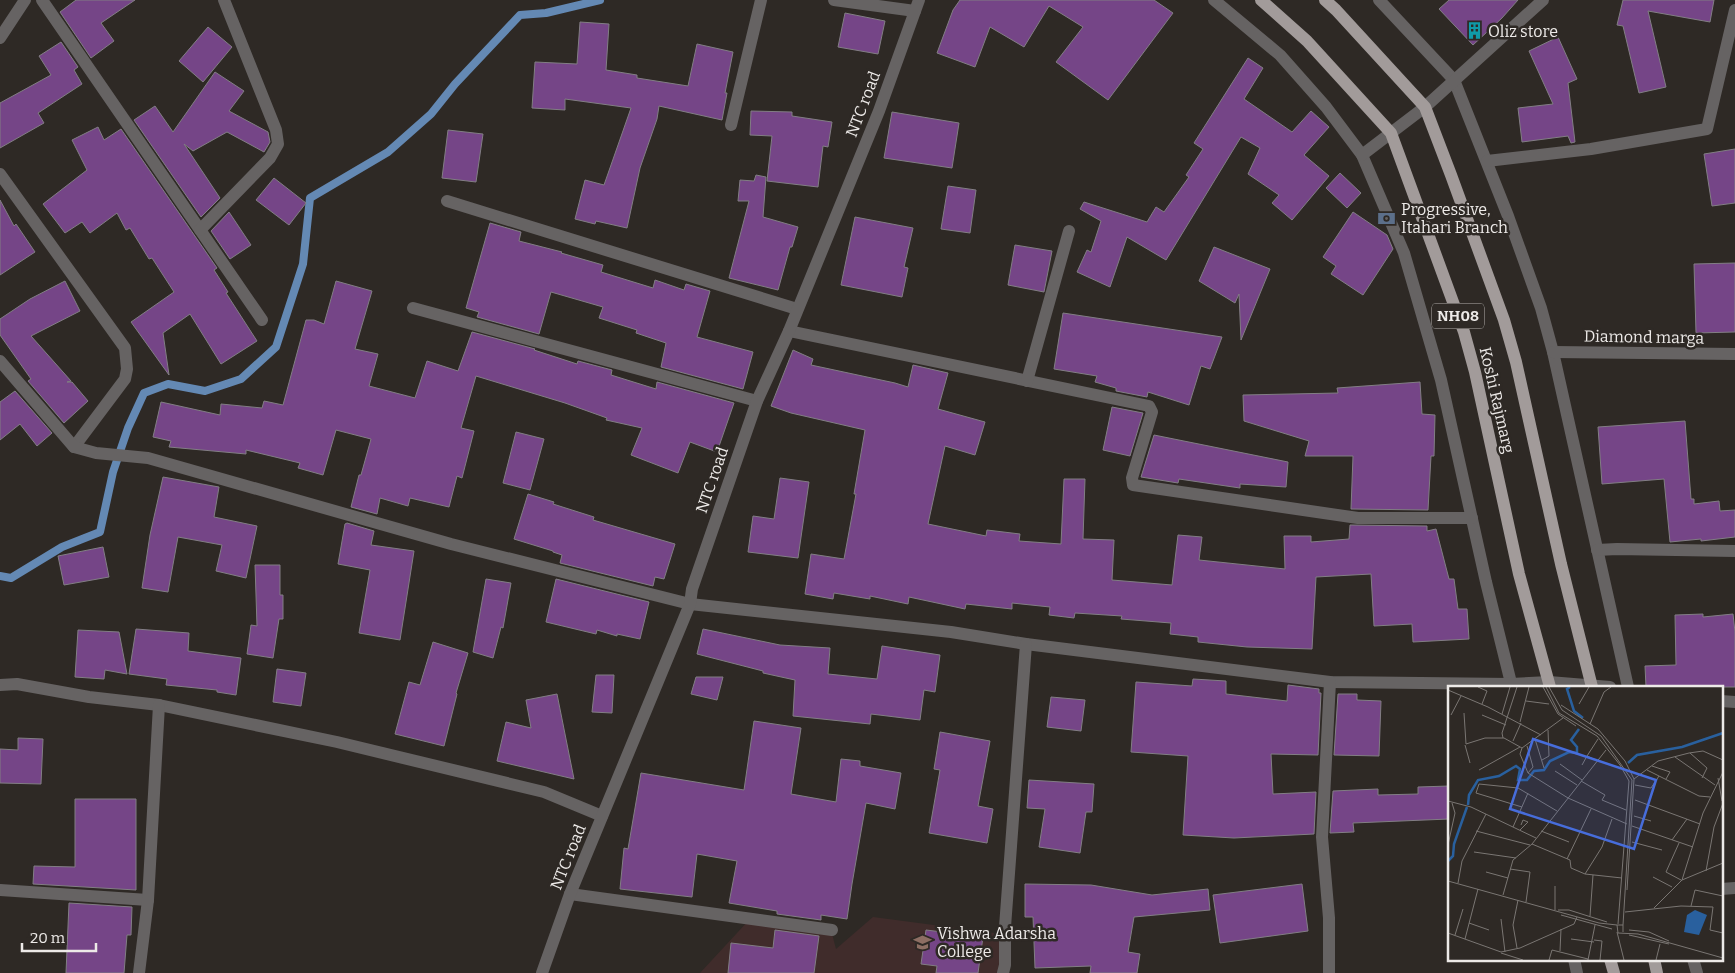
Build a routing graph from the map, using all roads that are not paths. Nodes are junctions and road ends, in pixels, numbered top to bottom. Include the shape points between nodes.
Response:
1 (25, 0) edge
2 (42, 0) edge
3 (224, 0) edge
4 (761, 0) edge
5 (834, 0) edge
6 (1214, 0) edge
7 (1261, 0) edge
8 (1325, 0) edge
9 (1379, 0) edge
10 (1543, 0) edge
11 (917, 6) edge
12 (1735, 10) edge
13 (0, 38) edge
14 (1454, 80) junction
15 (1424, 107) junction
16 (731, 125) dead end
17 (1391, 133) junction
18 (1362, 155) junction
19 (1487, 161) junction
20 (0, 174) edge
21 (447, 201) dead end
22 (200, 230) junction
23 (1070, 231) dead end
24 (413, 308) dead end
25 (797, 309) junction
26 (262, 320) dead end
27 (789, 331) junction
28 (1553, 352) junction
29 (1735, 354) edge
30 (0, 361) edge
31 (1026, 381) junction
32 (757, 401) junction
33 (74, 447) junction
34 (1472, 518) junction
35 (1597, 550) junction
36 (1735, 551) edge
37 (690, 604) junction
38 (1026, 644) junction
39 (1330, 682) junction
40 (0, 685) edge
41 (1511, 685) edge
42 (1549, 685) edge
43 (1592, 686) edge
44 (1628, 686) edge
45 (1722, 701) edge
46 (1735, 702) edge
47 (159, 705) junction
48 (602, 816) junction
49 (1735, 888) edge
50 (1722, 889) edge
51 (0, 890) edge
52 (570, 894) junction
53 (148, 900) junction
54 (832, 930) dead end
55 (1574, 960) edge
56 (1610, 960) edge
57 (1654, 960) edge
58 (1693, 960) edge
59 (139, 973) edge
60 (542, 973) edge
61 (1003, 973) edge
62 (1329, 973) edge
63 (1577, 973) edge
64 (1614, 973) edge
65 (1657, 973) edge
66 (1697, 973) edge

1 - 13 street
2 - 22 street
3 - 22 street via 276,130 278,144 270,158
4 - 16 street
5 - 11 street
6 - 18 street via 1280,55 1326,107
7 - 17 main road, Koshi Rajmarg / NH08 via 1307,41
8 - 15 main road, Koshi Rajmarg / NH08
9 - 14 street
10 - 14 street
11 - 25 street, NTC road via 879,111
12 - 19 street via 1707,129 1590,149
14 - 15 street
14 - 19 street
15 - 17 street
15 - 43 main road, Koshi Rajmarg / NH08 via 1504,320
17 - 18 street
17 - 42 main road, Koshi Rajmarg / NH08 via 1466,340
18 - 34 street via 1404,253 1441,380
19 - 28 street via 1538,300
20 - 33 street via 125,348 125,379
21 - 25 street
22 - 26 street
23 - 31 street
24 - 32 street
25 - 27 street, NTC road
27 - 31 street
27 - 32 street, NTC road
28 - 29 street, Diamond marga
28 - 35 street
30 - 33 street
31 - 34 street via 1149,406 1152,412 1132,478 1133,485 1358,518
32 - 37 street, NTC road via 692,589
33 - 37 street via 96,453 148,458 451,544
34 - 41 street
35 - 36 street
35 - 44 street
37 - 38 street via 951,632
37 - 48 street, NTC road
38 - 39 street
38 - 61 street
39 - 41 street
39 - 62 street via 1322,837 1329,918
40 - 47 street via 17,684
41 - 42 street
42 - 43 street
45 - 46 street
47 - 48 street via 337,742 534,790
47 - 53 street
48 - 52 street, NTC road
49 - 50 street
51 - 53 street
52 - 54 street
52 - 60 street, NTC road
53 - 59 street
55 - 63 street
56 - 64 main road
57 - 65 main road
58 - 66 street

